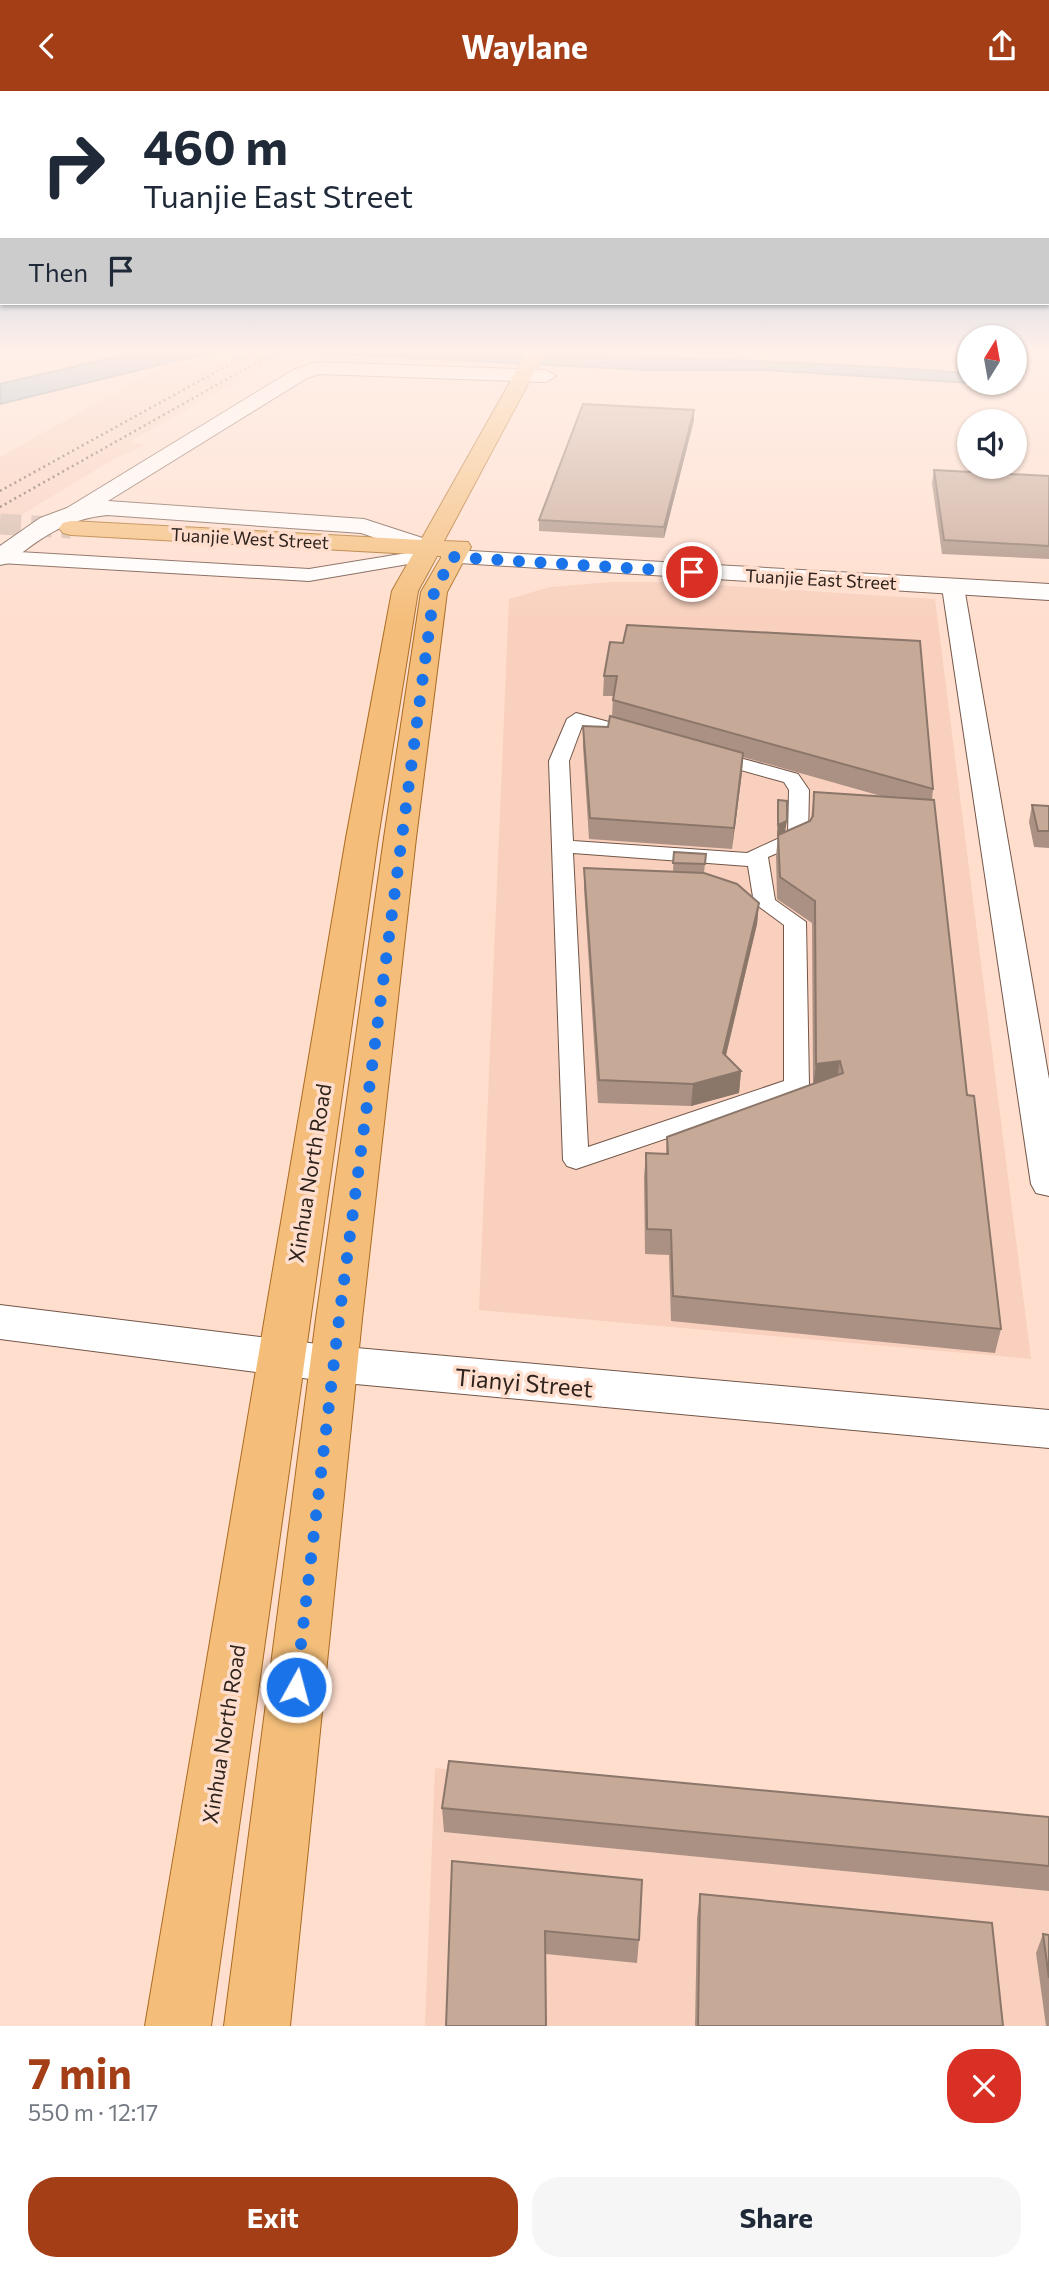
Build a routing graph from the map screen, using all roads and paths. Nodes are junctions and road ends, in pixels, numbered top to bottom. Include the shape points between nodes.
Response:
1 (196, 442) edge
2 (499, 442) edge
3 (72, 524) junction
4 (441, 552) junction
5 (1, 557) edge
6 (1049, 583) edge
7 (953, 587) junction
8 (1049, 592) edge
9 (562, 846) junction
10 (757, 860) junction
11 (564, 879) junction
12 (590, 880) edge
13 (1049, 1184) edge
14 (0, 1322) edge
15 (280, 1357) junction
16 (334, 1364) junction
17 (1049, 1429) edge
18 (178, 2026) edge
19 (257, 2026) edge

1 - 3 street
2 - 4 main road, Xinhua North Road
3 - 4 main road, Tuanjie West Street
3 - 5 street via 53,517
4 - 5 street via 309,575
4 - 6 street, Tuanjie East Street
4 - 7 street, Tuanjie East Street
4 - 15 main road, Xinhua North Road via 405,591
4 - 16 main road, Xinhua North Road
7 - 8 street, Tuanjie East Street
7 - 13 street
9 - 10 street
9 - 10 street via 559,761 576,719 791,778 799,790 798,837 757,854
9 - 11 street
10 - 11 street via 753,886 765,903 795,922 797,1085 576,1160
11 - 12 street
14 - 15 street, Tianyi Street
15 - 16 street, Tianyi Street
15 - 18 main road, Xinhua North Road
16 - 17 street, Tianyi Street
16 - 19 main road, Xinhua North Road

